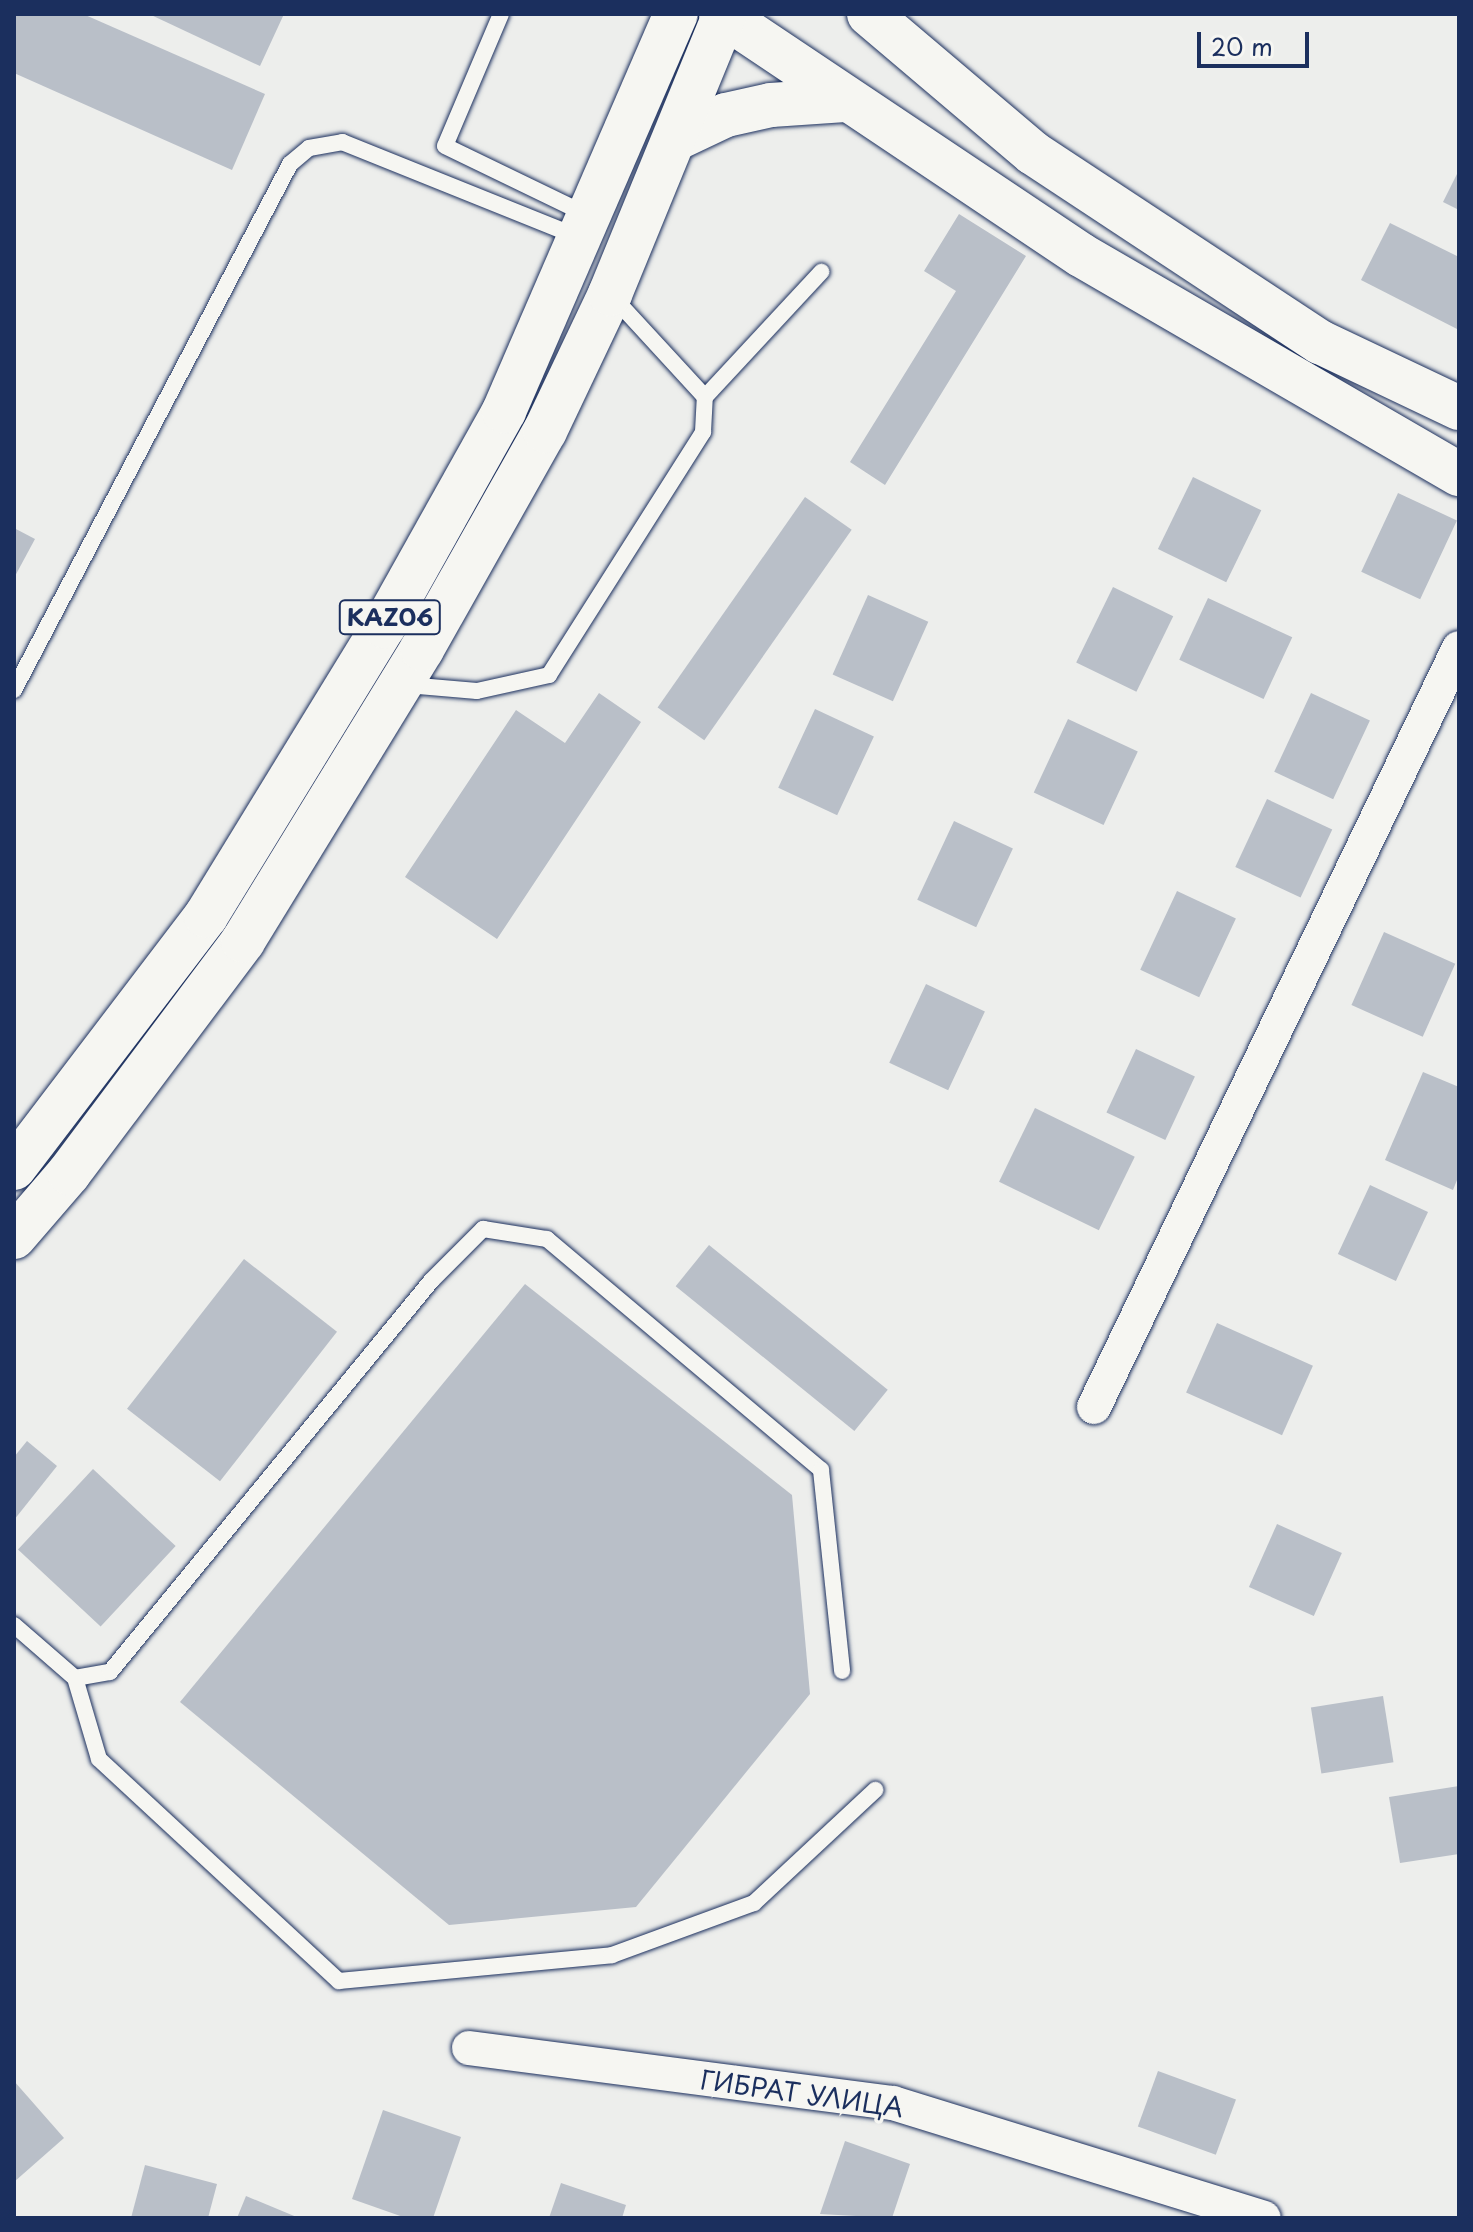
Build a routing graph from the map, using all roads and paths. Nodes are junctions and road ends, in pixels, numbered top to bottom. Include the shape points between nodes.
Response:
1 (501, 14) edge
2 (676, 14) edge
3 (723, 15) edge
4 (880, 18) edge
5 (845, 100) junction
6 (675, 139) junction
7 (585, 227) junction
8 (821, 272) dead end
9 (610, 294) junction
10 (705, 397) junction
11 (1459, 408) edge
12 (1459, 474) edge
13 (1459, 648) edge
14 (401, 684) junction
15 (14, 690) edge
16 (21, 1148) edge
17 (14, 1237) edge
18 (1094, 1407) dead end
19 (14, 1625) edge
20 (842, 1671) dead end
21 (75, 1678) junction
22 (875, 1790) dead end
23 (469, 2048) dead end
24 (1264, 2218) edge

1 - 7 lane via 445,146
2 - 7 main road, KАZ06
3 - 5 main road
3 - 6 main road, KАZ06
4 - 11 main road via 1033,153 1320,342
5 - 6 main road via 771,105 726,115
5 - 12 main road via 1081,255
6 - 9 main road, KАZ06
7 - 15 lane via 342,142 309,148 290,164
7 - 16 main road, KАZ06 via 504,411 384,626 206,916
8 - 10 lane
9 - 10 lane
9 - 14 main road, KАZ06 via 545,431
10 - 14 lane via 703,432 549,675 477,691
13 - 18 street
14 - 17 main road, KАZ06 via 243,941 69,1173
19 - 21 lane
20 - 21 lane via 821,1470 547,1239 483,1229 431,1281 110,1672
21 - 22 lane via 99,1759 339,1981 612,1955 754,1903
23 - 24 street, ГИБРАТ УЛИЦА via 893,2103

